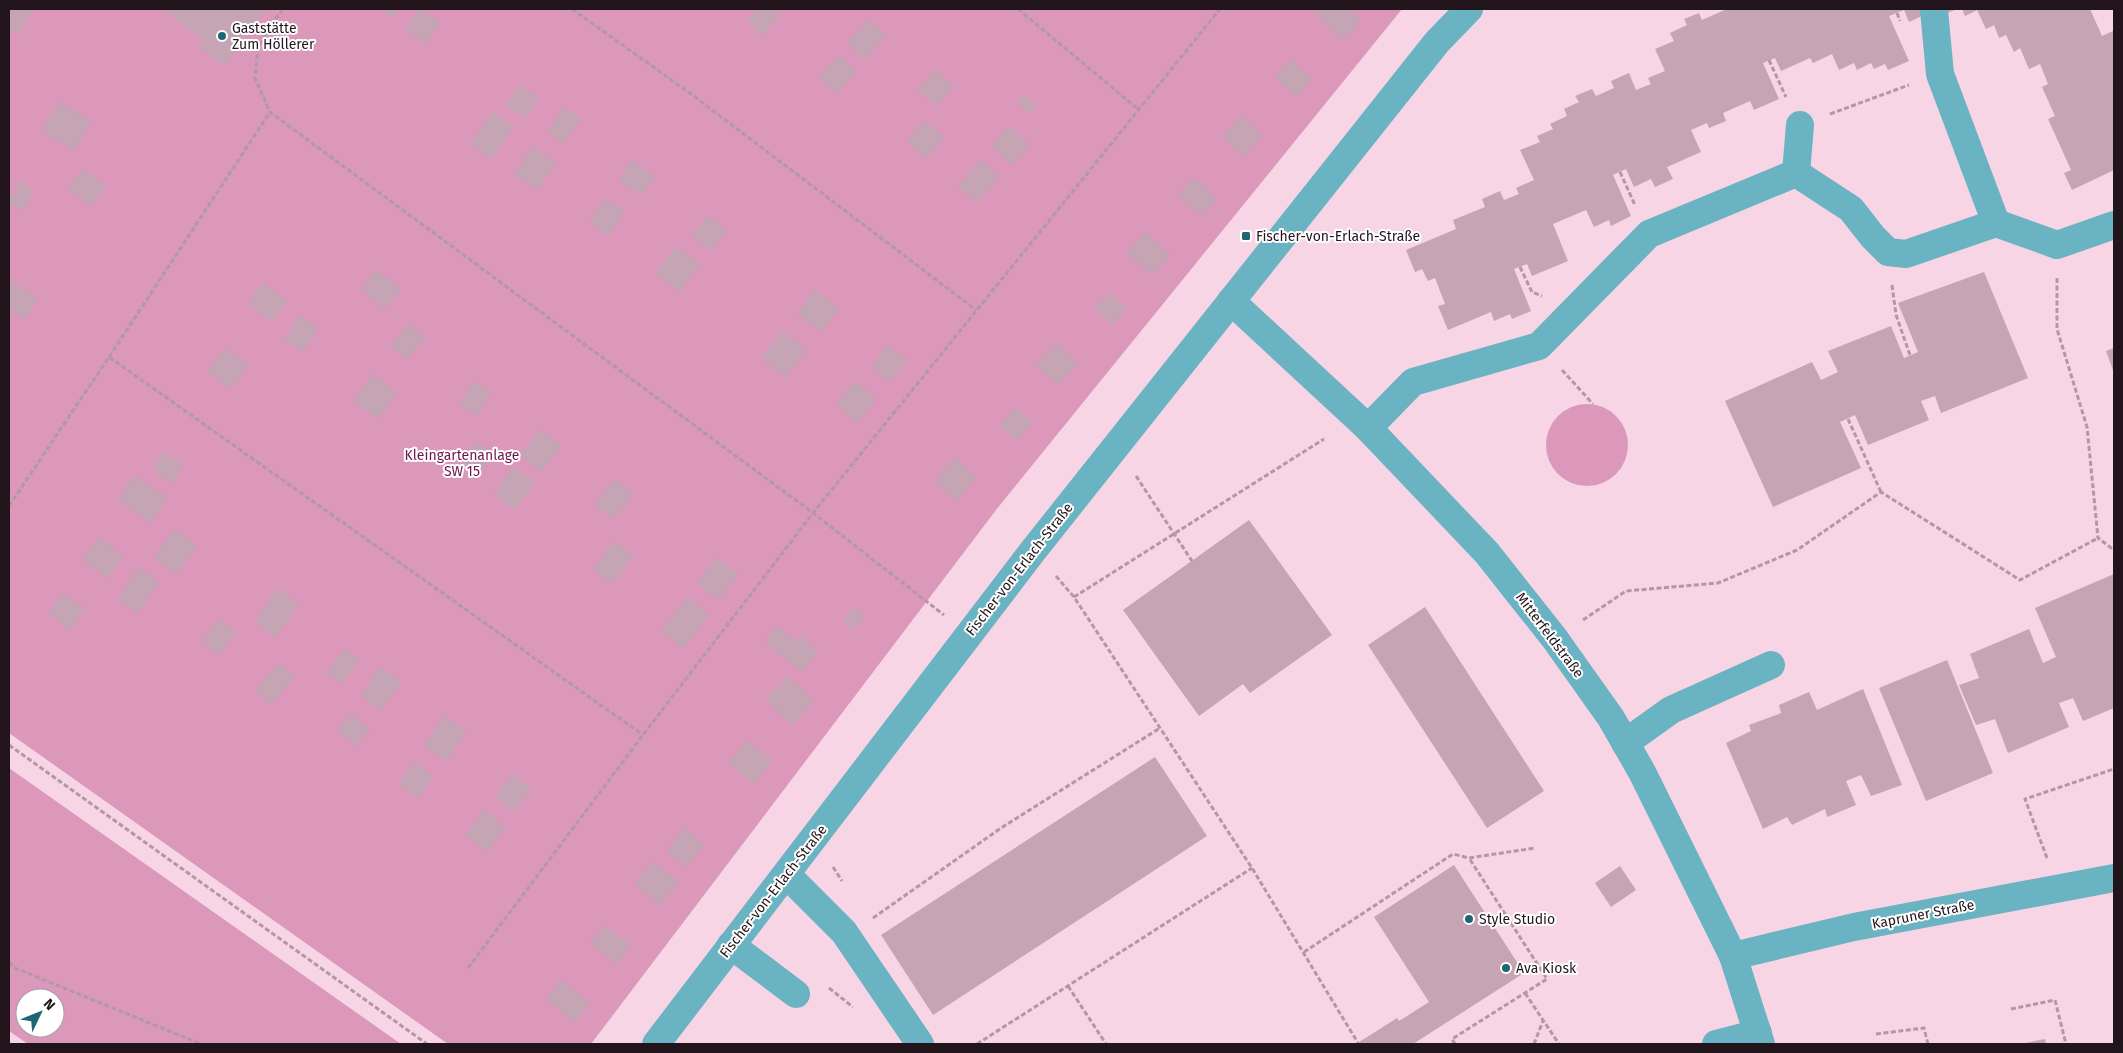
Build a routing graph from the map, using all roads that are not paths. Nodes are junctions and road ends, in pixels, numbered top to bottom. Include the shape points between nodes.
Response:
1 (1469, 9) edge
2 (1934, 10) dead end
3 (1800, 125) road end
4 (1796, 173) junction
5 (1996, 223) junction
6 (2114, 225) edge
7 (1231, 301) junction
8 (1368, 428) junction
9 (1771, 665) dead end
10 (1625, 743) junction
11 (787, 875) junction
12 (2114, 878) edge
13 (730, 945) junction
14 (1733, 956) junction
15 (796, 994) dead end
16 (1759, 1038) edge
17 (656, 1044) edge
18 (920, 1044) edge
19 (1716, 1044) edge

1 - 7 street, Fischer-von-Erlach-Straße via 1437,42
2 - 5 street via 1940,74
3 - 4 street
4 - 5 street via 1850,209 1888,252 1906,254
4 - 8 street via 1649,234 1539,346 1413,382
5 - 6 street via 2056,245
7 - 8 street, Mitterfeldstraße
7 - 11 street, Fischer-von-Erlach-Straße via 968,634
8 - 10 street, Mitterfeldstraße via 1487,553 1555,639
9 - 10 street via 1671,710
10 - 14 street, Mitterfeldstraße
11 - 13 street, Fischer-von-Erlach-Straße
11 - 18 street via 844,932
12 - 14 street, Kapruner Straße via 1854,927
13 - 15 street
13 - 17 street, Fischer-von-Erlach-Straße
14 - 16 street, Mitterfeldstraße
16 - 19 street

